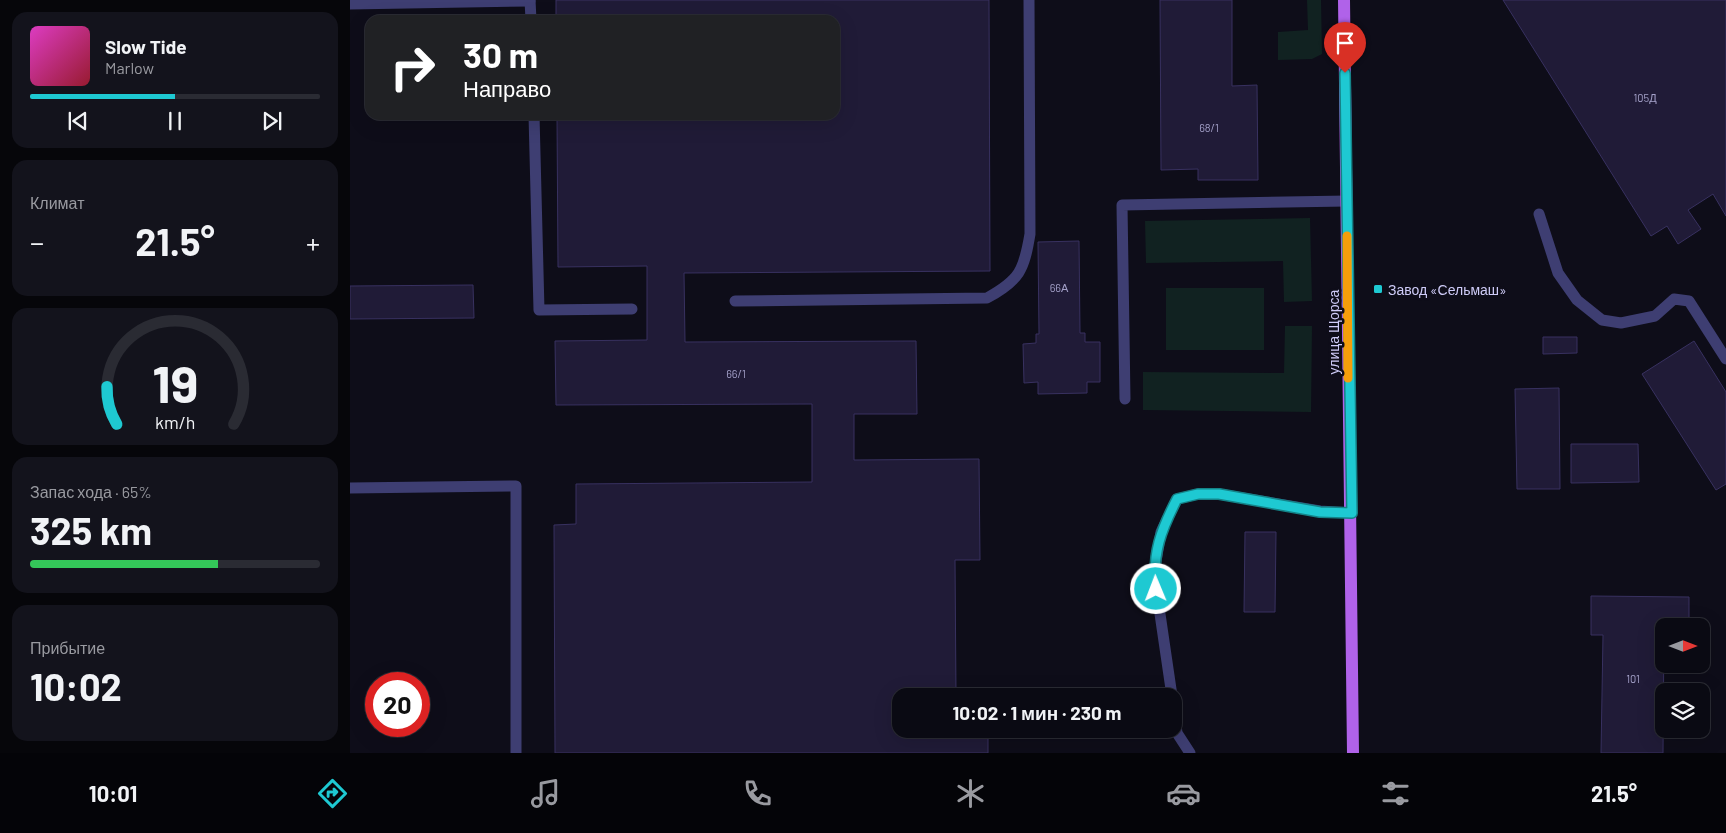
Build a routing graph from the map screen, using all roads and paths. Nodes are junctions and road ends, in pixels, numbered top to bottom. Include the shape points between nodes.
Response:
1 (1029, 0) edge
2 (1344, 0) edge
3 (530, 1) edge
4 (350, 4) edge
5 (531, 15) edge
6 (534, 120) edge
7 (1347, 201) junction
8 (1539, 214) dead end
9 (735, 301) dead end
10 (632, 309) dead end
11 (1726, 359) edge
12 (1125, 399) dead end
13 (350, 488) edge
14 (1352, 513) junction
15 (1171, 688) edge
16 (1181, 738) edge
17 (516, 753) edge
18 (1190, 753) edge
19 (1354, 753) edge

1 - 9 lane via 1030,234 1025,261 1010,285 987,298
2 - 7 main road, улица Щорса
3 - 4 lane
3 - 5 lane
6 - 10 lane via 539,310
7 - 12 lane via 1122,204
7 - 14 main road, улица Щорса
8 - 11 lane via 1558,273 1577,300 1602,320 1621,323 1654,316 1674,299 1690,301
13 - 17 lane via 516,486
14 - 15 lane via 1320,512 1219,494 1177,499 1161,532 1154,573
14 - 19 main road, улица Щорса
16 - 18 lane

